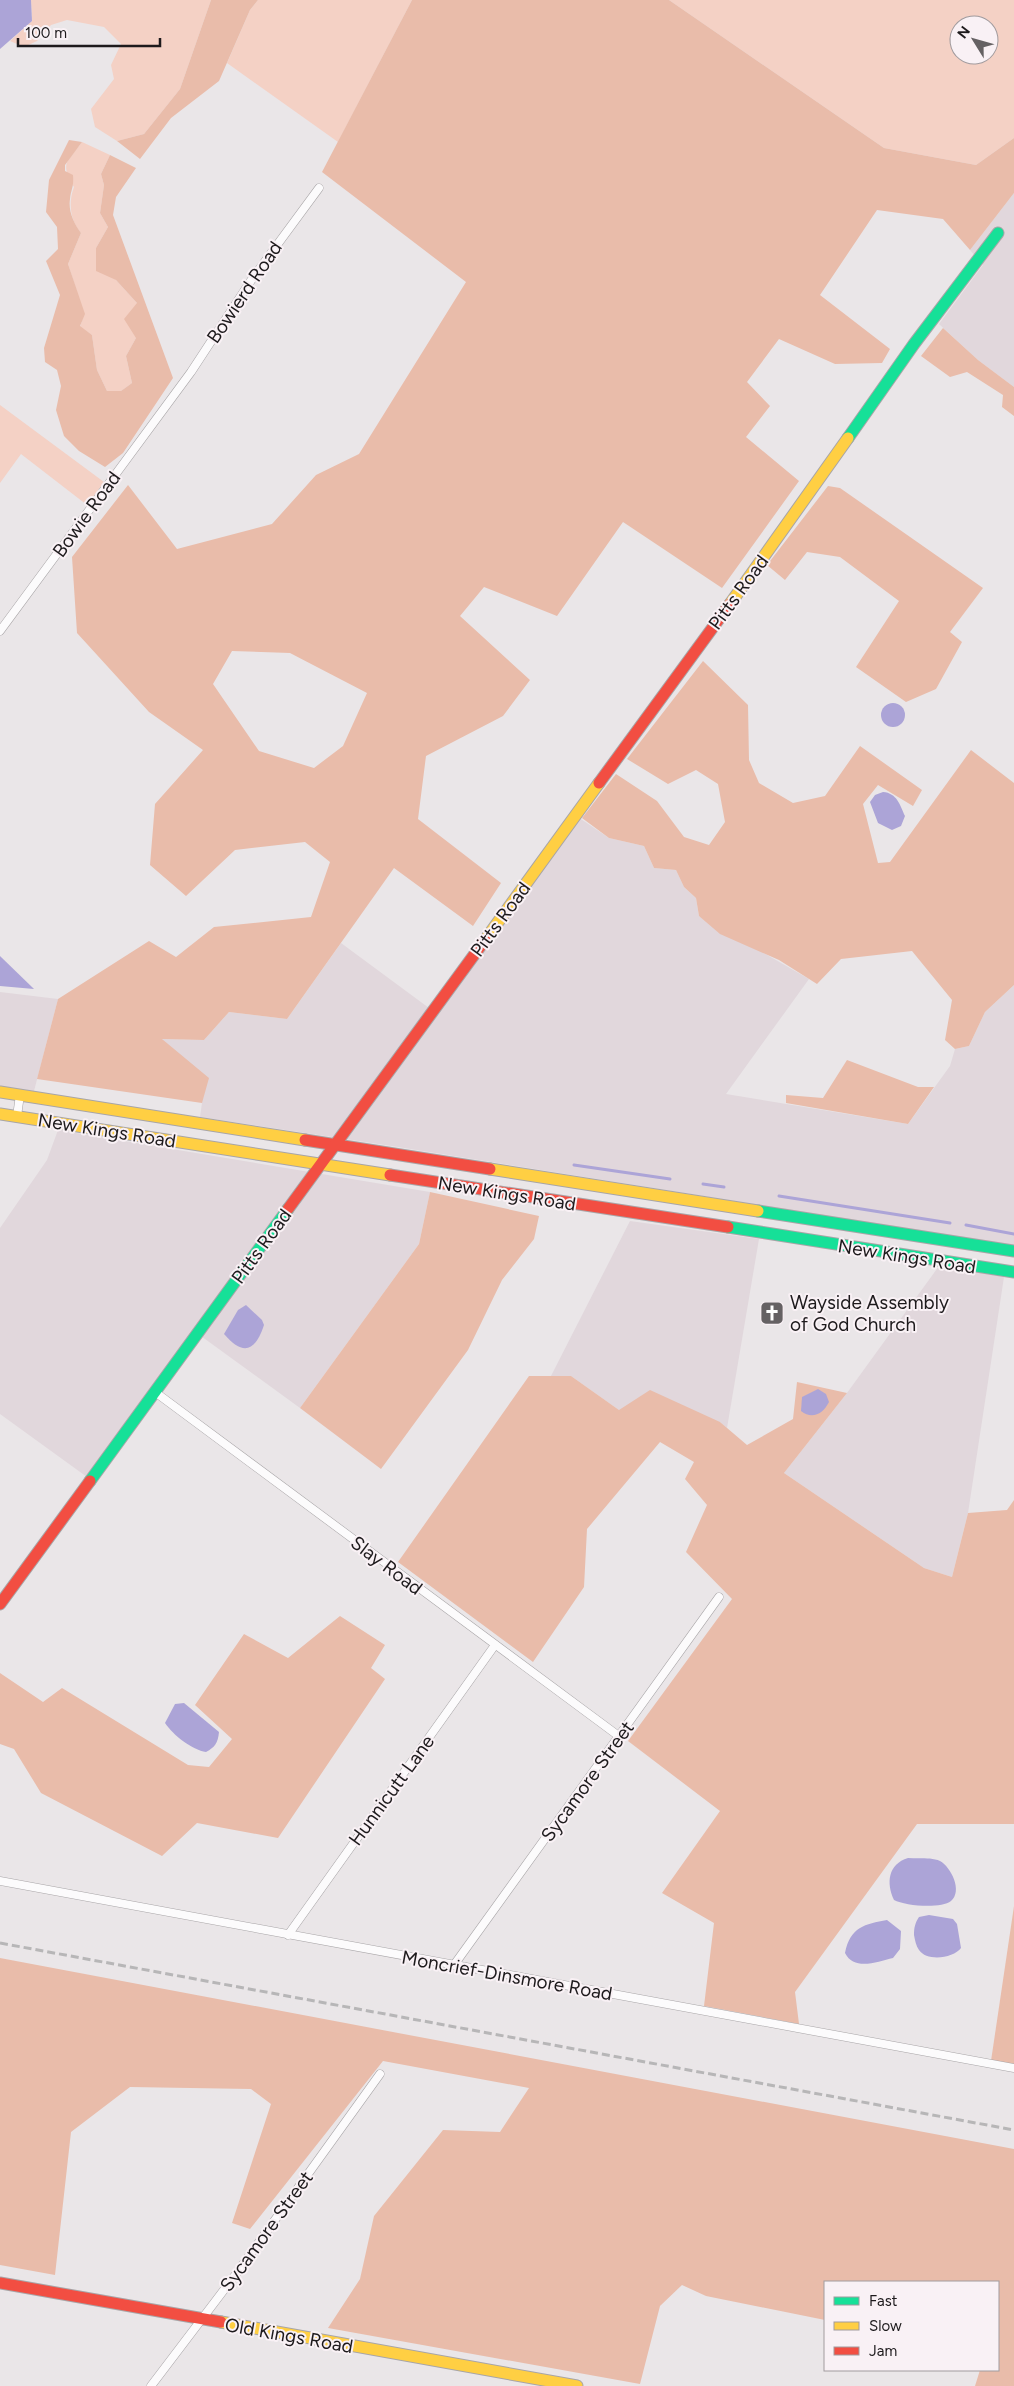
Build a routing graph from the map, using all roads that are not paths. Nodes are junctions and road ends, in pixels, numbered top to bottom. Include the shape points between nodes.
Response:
1 (319, 188) dead end
2 (998, 233) dead end
3 (172, 397) joint
4 (0, 631) edge
5 (0, 1092) edge
6 (20, 1096) junction
7 (0, 1114) edge
8 (17, 1116) junction
9 (336, 1144) junction
10 (322, 1164) junction
11 (690, 1211) junction
12 (1014, 1251) edge
13 (1014, 1272) edge
14 (155, 1392) junction
15 (720, 1596) dead end
16 (0, 1604) edge
17 (495, 1645) junction
18 (620, 1737) junction
19 (0, 1881) edge
20 (288, 1935) junction
21 (454, 1965) junction
22 (1014, 2068) edge
23 (380, 2074) dead end
24 (0, 2283) edge
25 (200, 2319) junction
26 (151, 2386) edge
27 (577, 2386) edge

1 - 3 street, Bowierd Road
2 - 9 main road, Pitts Road via 914,344 786,526
3 - 4 street, Bowie Road
5 - 6 main road, New Kings Road
6 - 8 street
6 - 9 main road, New Kings Road
7 - 8 main road, New Kings Road
8 - 10 main road, New Kings Road
9 - 10 main road, Pitts Road
9 - 11 main road, New Kings Road
10 - 11 main road, New Kings Road
10 - 14 main road, Pitts Road
11 - 12 main road, New Kings Road
11 - 13 main road, New Kings Road
14 - 16 main road, Pitts Road
14 - 17 street, Slay Road
15 - 18 street, Sycamore Street
17 - 18 street, Slay Road
17 - 20 street, Hunnicutt Lane
18 - 21 street, Sycamore Street
19 - 20 street, Moncrief-Dinsmore Road
20 - 21 street, Moncrief-Dinsmore Road
21 - 22 street, Moncrief-Dinsmore Road
23 - 25 street, Sycamore Street
24 - 25 main road, Old Kings Road
25 - 26 street, Sycamore Street
25 - 27 main road, Old Kings Road

